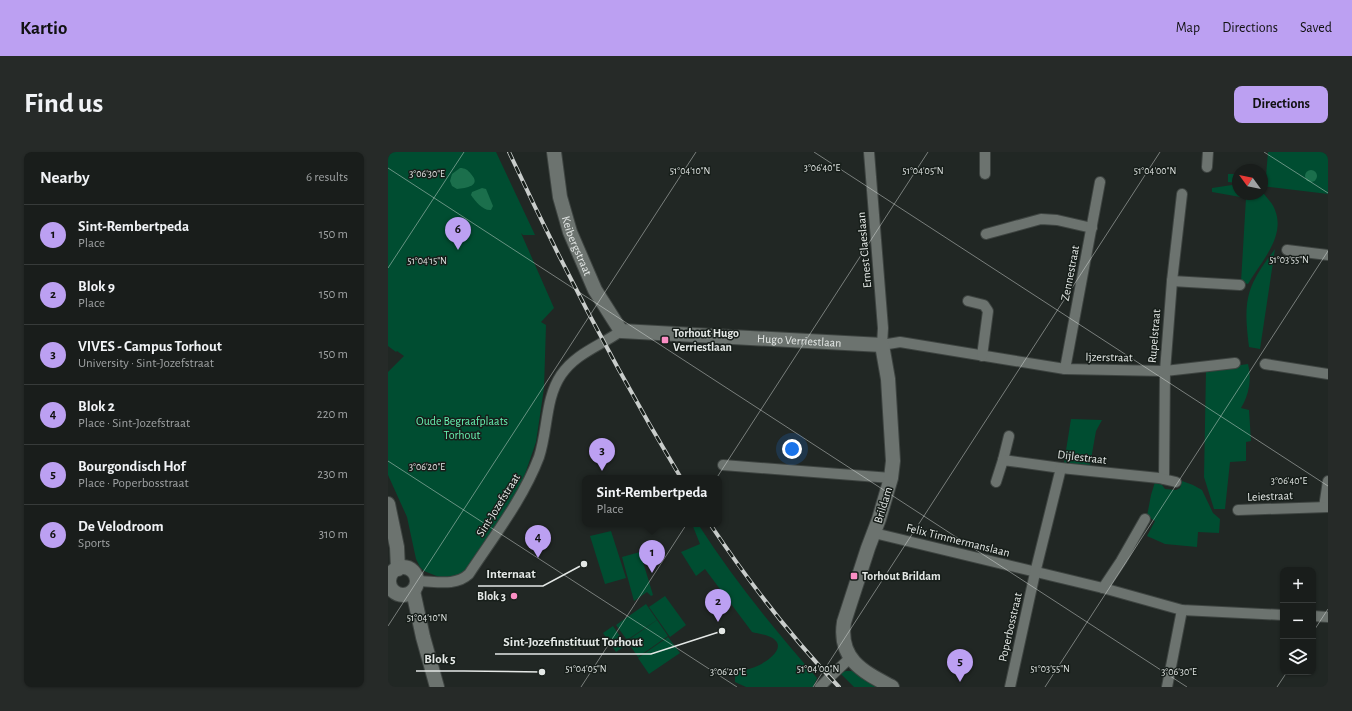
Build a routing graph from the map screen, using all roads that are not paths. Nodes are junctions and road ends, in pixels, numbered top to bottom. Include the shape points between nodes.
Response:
1 (554, 152) edge
2 (869, 152) edge
3 (985, 152) edge
4 (1208, 152) edge
5 (1207, 167) dead end
6 (985, 174) dead end
7 (1100, 182) dead end
8 (1182, 194) dead end
9 (1092, 228) junction
10 (986, 234) dead end
11 (1287, 250) dead end
12 (1328, 255) edge
13 (1172, 281) junction
14 (1240, 285) dead end
15 (968, 301) dead end
16 (621, 331) junction
17 (882, 345) junction
18 (982, 356) junction
19 (1235, 363) dead end
20 (1265, 364) dead end
21 (1064, 368) junction
22 (1165, 371) junction
23 (1328, 374) edge
24 (1009, 436) dead end
25 (1003, 460) junction
26 (722, 465) dead end
27 (1061, 468) junction
28 (890, 478) junction
29 (1162, 479) junction
30 (1328, 481) edge
31 (996, 482) dead end
32 (1176, 482) dead end
33 (389, 507) edge
34 (1326, 507) edge
35 (1238, 510) dead end
36 (1145, 519) dead end
37 (874, 533) junction
38 (396, 571) edge
39 (1035, 573) junction
40 (1103, 588) junction
41 (411, 589) junction
42 (1182, 610) junction
43 (1280, 615) edge
44 (1316, 616) edge
45 (1328, 617) edge
46 (850, 658) junction
47 (428, 687) edge
48 (437, 687) edge
49 (820, 687) edge
50 (892, 687) edge
51 (1010, 687) edge
52 (1167, 687) edge

1 - 16 street, Keibergstraat via 560,197 570,232 591,282
2 - 17 street, Ernest Claeslaan via 883,328
3 - 6 street
4 - 5 street
7 - 9 street, Zennestraat
8 - 13 street, Rupelstraat
9 - 10 street via 1041,219
9 - 21 street, Zennestraat
11 - 12 street
13 - 14 street
13 - 22 street, Rupelstraat
15 - 18 street via 984,305 988,311
16 - 17 street, Hugo Verriestlaan
16 - 41 street, Sint-Jozefstraat via 580,355 561,375 551,397 539,455 526,485 469,574 456,581
17 - 18 street, Ijzerstraat via 900,342
17 - 28 street, Brildam via 888,380 893,443
18 - 21 street, Ijzerstraat
19 - 22 street, Ijzerstraat
20 - 23 street
21 - 22 street, Ijzerstraat
22 - 29 street, Rupelstraat
24 - 25 street
25 - 27 street, Dijlestraat
25 - 31 street
26 - 28 street
27 - 29 street, Dijlestraat
27 - 39 street, Poperbosstraat
28 - 37 street, Brildam
29 - 32 street
30 - 34 street
33 - 38 street via 397,547
34 - 35 street, Leiestraat
36 - 40 street
37 - 39 street, Felix Timmermanslaan
37 - 46 street, Brildam via 842,631
38 - 41 street via 415,574
38 - 41 street via 390,580 392,589 399,595
39 - 40 street
39 - 51 street, Poperbosstraat
40 - 42 street
41 - 47 street
41 - 48 street
42 - 43 street
42 - 52 street
44 - 45 street
46 - 49 street
46 - 50 street via 866,673

